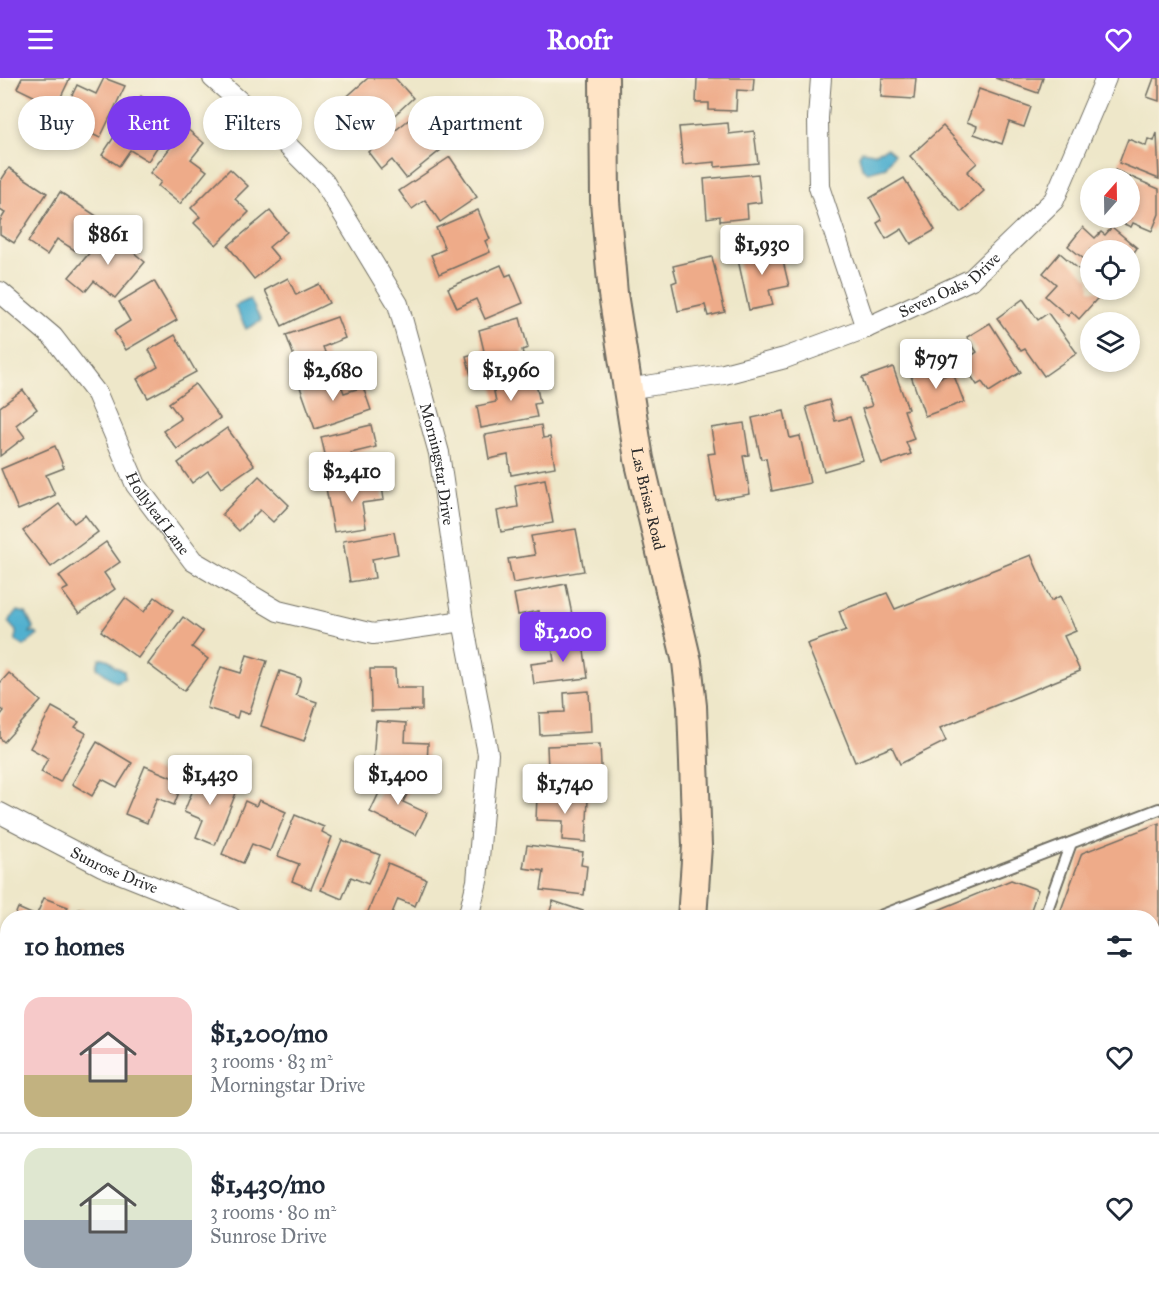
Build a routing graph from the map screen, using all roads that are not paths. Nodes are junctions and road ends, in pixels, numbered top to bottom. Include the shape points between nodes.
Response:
1 (213, 78) edge
2 (604, 78) edge
3 (821, 78) edge
4 (1106, 78) edge
5 (0, 292) edge
6 (866, 328) junction
7 (627, 389) junction
8 (463, 621) junction
9 (1159, 809) edge
10 (0, 813) edge
11 (1071, 843) junction
12 (212, 910) edge
13 (470, 910) edge
14 (693, 910) edge
15 (904, 910) edge
16 (1047, 910) edge

1 - 8 street, Morningstar Drive via 324,182 398,304 439,453
2 - 7 street, Las Brisas Road via 605,201
3 - 6 street via 819,187
4 - 6 street, Seven Oaks Drive via 1054,200 972,279
5 - 8 street, Hollyleaf Lane via 53,337 97,394 136,485 193,561 278,611 373,634
6 - 7 street, Seven Oaks Drive via 785,358 724,374
7 - 14 street, Las Brisas Road via 688,673 697,846
8 - 13 street, Morningstar Drive via 488,754 477,881
9 - 11 lane
10 - 12 street, Sunrose Drive via 102,866
11 - 15 lane
11 - 16 lane

